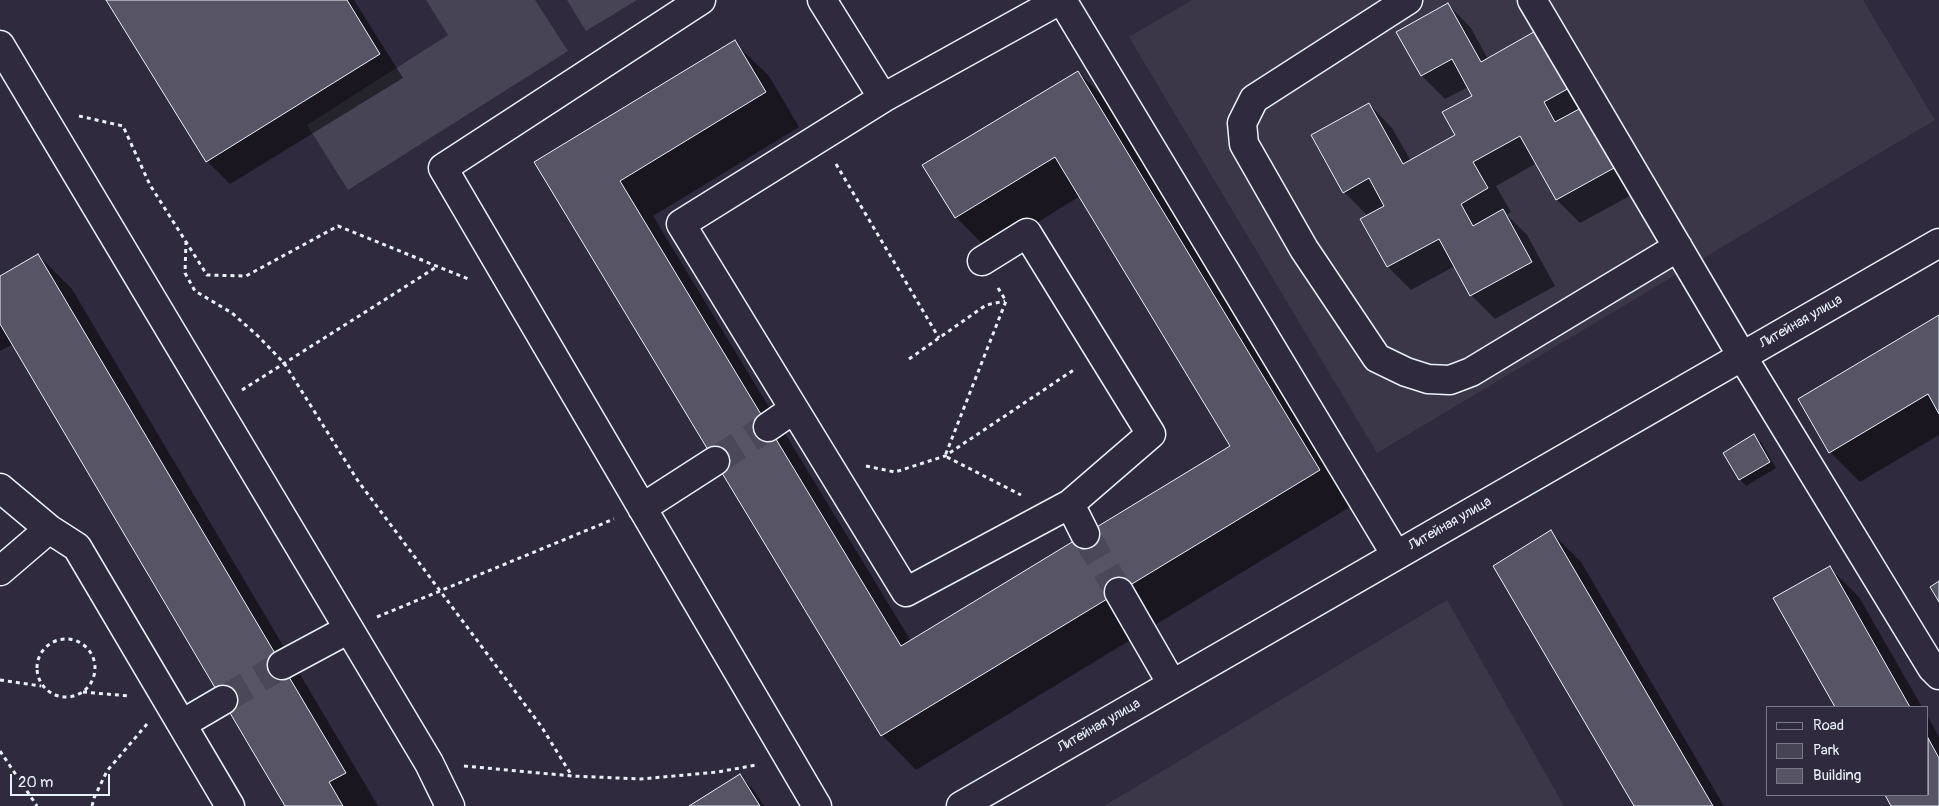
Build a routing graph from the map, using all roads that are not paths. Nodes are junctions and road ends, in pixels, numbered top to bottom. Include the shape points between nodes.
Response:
1 (701, 0) edge
2 (822, 0) edge
3 (1061, 0) edge
4 (1408, 0) edge
5 (1532, 0) edge
6 (0, 45) edge
7 (883, 98) junction
8 (1939, 243) edge
9 (1678, 248) junction
10 (982, 261) road end
11 (1742, 356) junction
12 (794, 409) junction
13 (768, 427) tunnel mouth
14 (715, 461) tunnel mouth
15 (0, 488) edge
16 (1070, 504) junction
17 (642, 508) junction
18 (49, 529) junction
19 (1086, 534) tunnel mouth
20 (1396, 555) junction
21 (0, 571) edge
22 (1119, 592) tunnel mouth
23 (349, 629) junction
24 (282, 665) tunnel mouth
25 (1939, 675) edge
26 (1172, 684) junction
27 (222, 700) tunnel mouth
28 (182, 724) junction
29 (230, 806) edge
30 (450, 806) edge
31 (817, 806) edge
32 (961, 806) edge

1 - 17 street via 443,168
2 - 7 street
3 - 7 street
3 - 20 street
4 - 9 street via 1254,99 1242,123 1244,144 1304,249 1377,358 1428,379 1450,380 1471,372
5 - 9 street
6 - 23 street
7 - 12 street via 681,224
8 - 11 street, Литейная улица
9 - 11 street
10 - 16 street via 1028,233 1151,434
11 - 20 street, Литейная улица
11 - 25 street
12 - 13 street
12 - 16 street via 906,592
14 - 17 street
15 - 18 street
16 - 19 street
17 - 31 street
18 - 21 street
18 - 28 street via 77,547
20 - 26 street, Литейная улица
22 - 26 street
23 - 24 street
23 - 30 street via 429,763
26 - 32 street, Литейная улица
27 - 28 street
28 - 29 street

